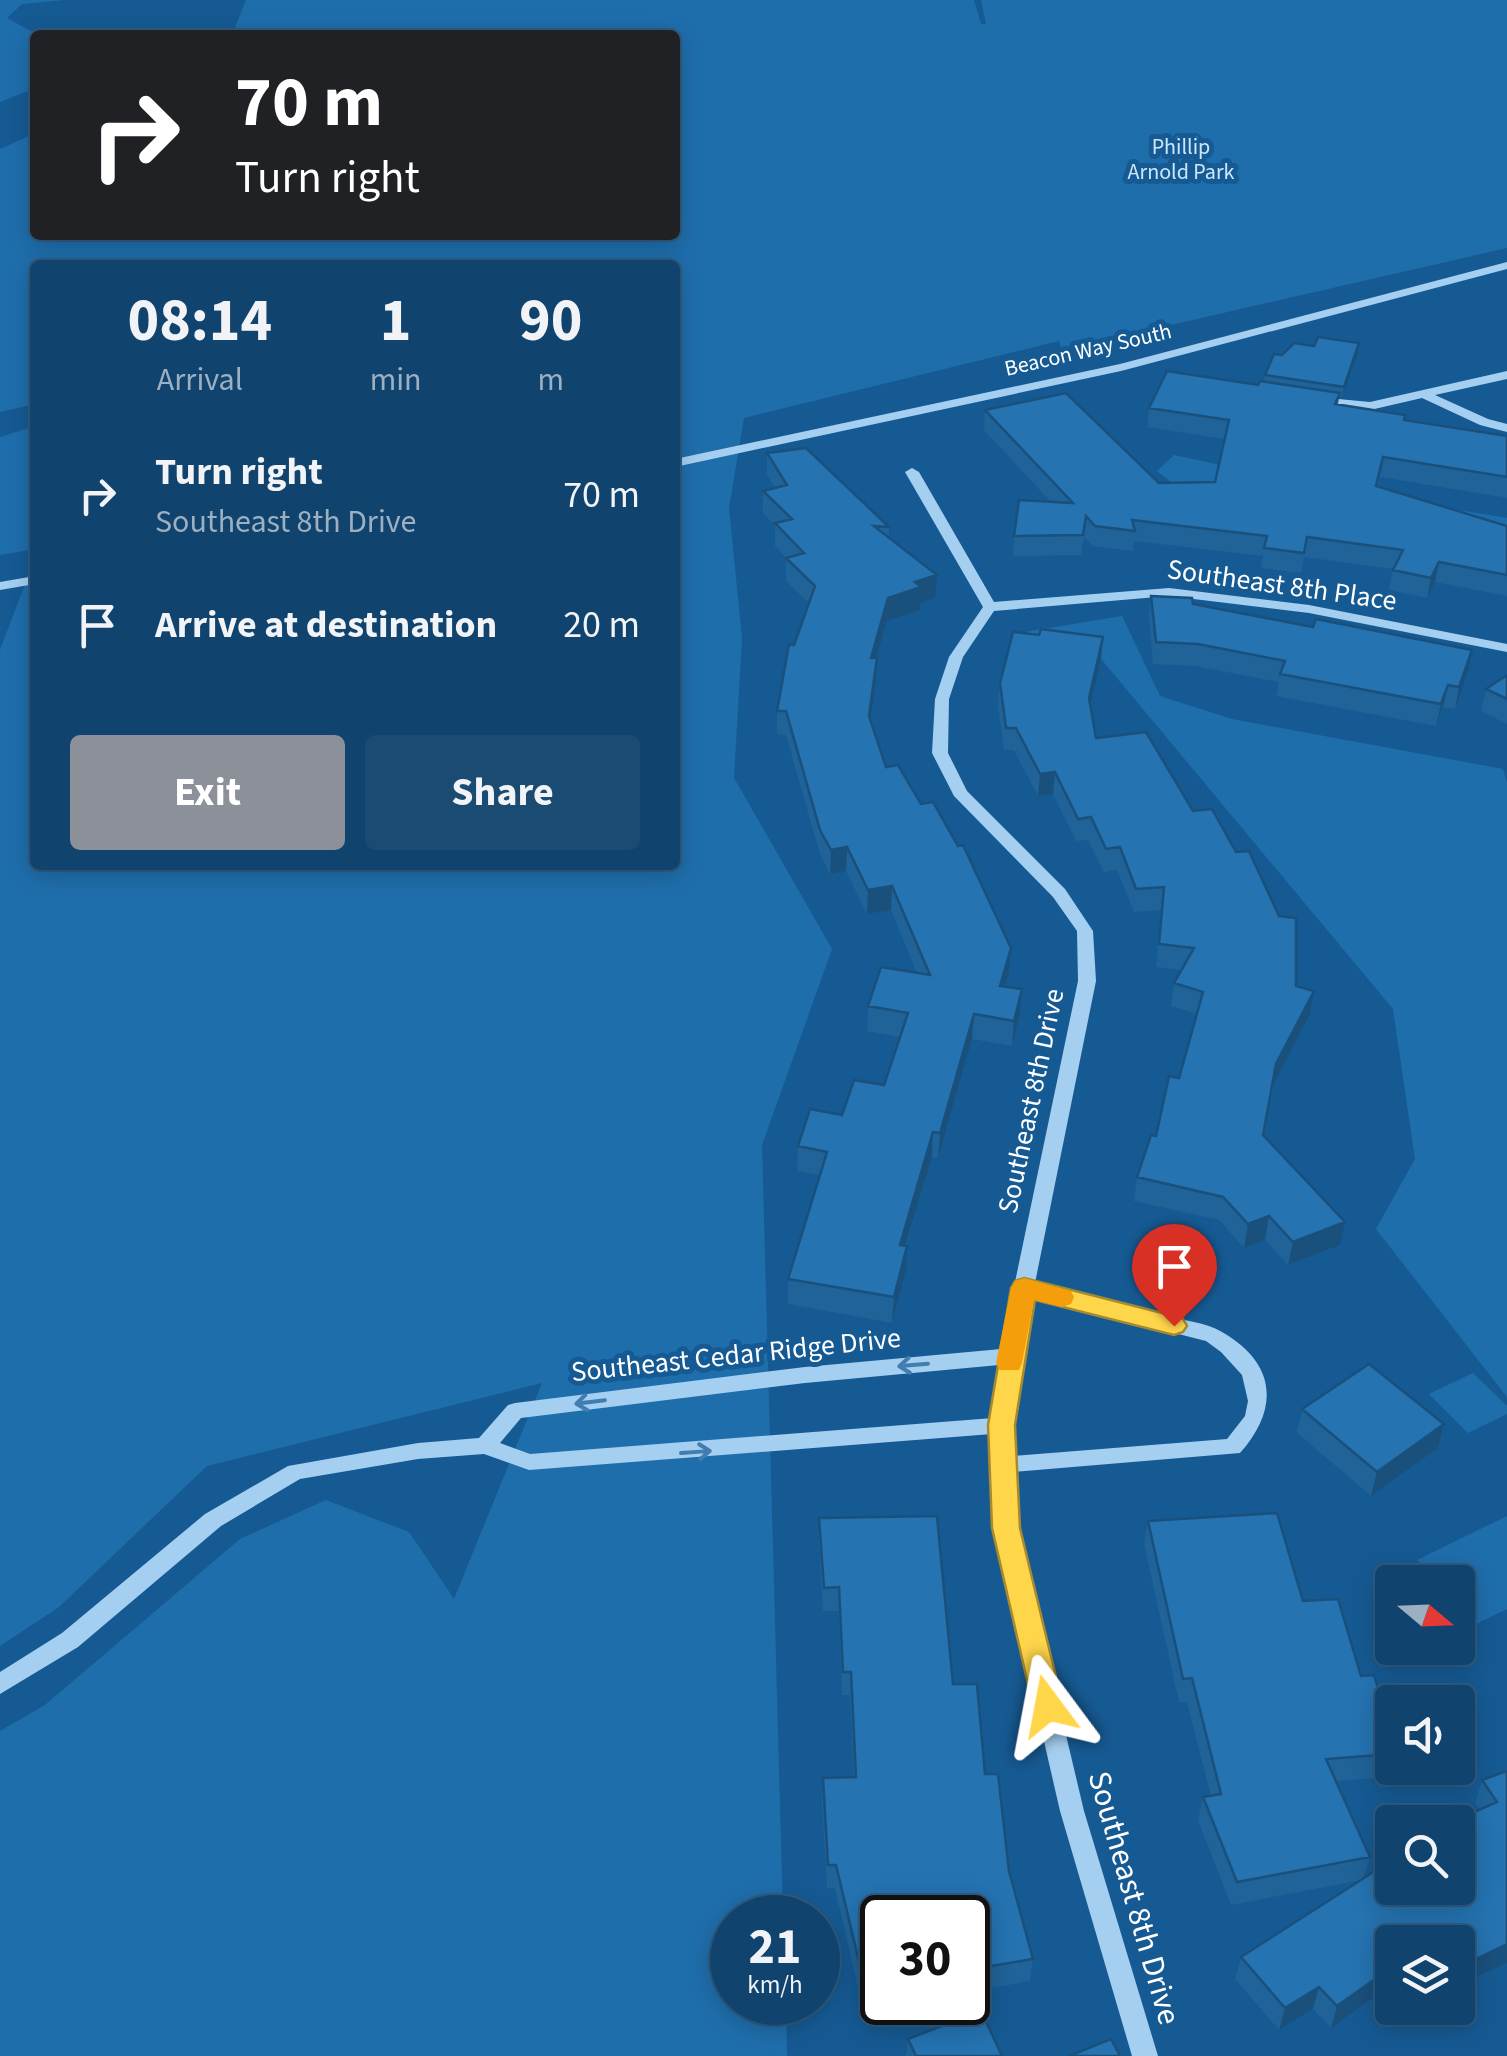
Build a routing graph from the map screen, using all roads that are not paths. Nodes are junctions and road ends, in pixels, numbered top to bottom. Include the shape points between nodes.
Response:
1 (1503, 270) edge
2 (1507, 375) edge
3 (1424, 395) junction
4 (1299, 398) edge
5 (1507, 428) edge
6 (680, 461) edge
7 (912, 472) dead end
8 (30, 581) edge
9 (0, 586) edge
10 (990, 606) junction
11 (1507, 648) edge
12 (1024, 1288) junction
13 (1010, 1356) junction
14 (1002, 1425) junction
15 (485, 1446) junction
16 (1003, 1465) junction
17 (0, 1684) edge
18 (1146, 2056) edge

1 - 6 street, Beacon Way South via 1121,367
2 - 3 street
3 - 4 street via 1354,407
3 - 5 street
7 - 10 street
8 - 9 street
10 - 11 street, Southeast 8th Place via 1169,592 1309,610
10 - 12 street, Southeast 8th Drive via 956,657 942,699 940,753 960,793 1059,893 1086,931 1087,981
12 - 13 street, Southeast 8th Drive
12 - 16 street via 1212,1335 1239,1352 1260,1406 1251,1430 1234,1447
13 - 14 street, Southeast 8th Drive
13 -> 15 street, Southeast Cedar Ridge Drive via 515,1410
15 -> 14 street via 528,1462
14 - 16 street, Southeast 8th Drive
15 - 17 street via 418,1450 295,1472 213,1520 70,1640
16 - 18 street, Southeast 8th Drive via 1006,1528 1072,1811

